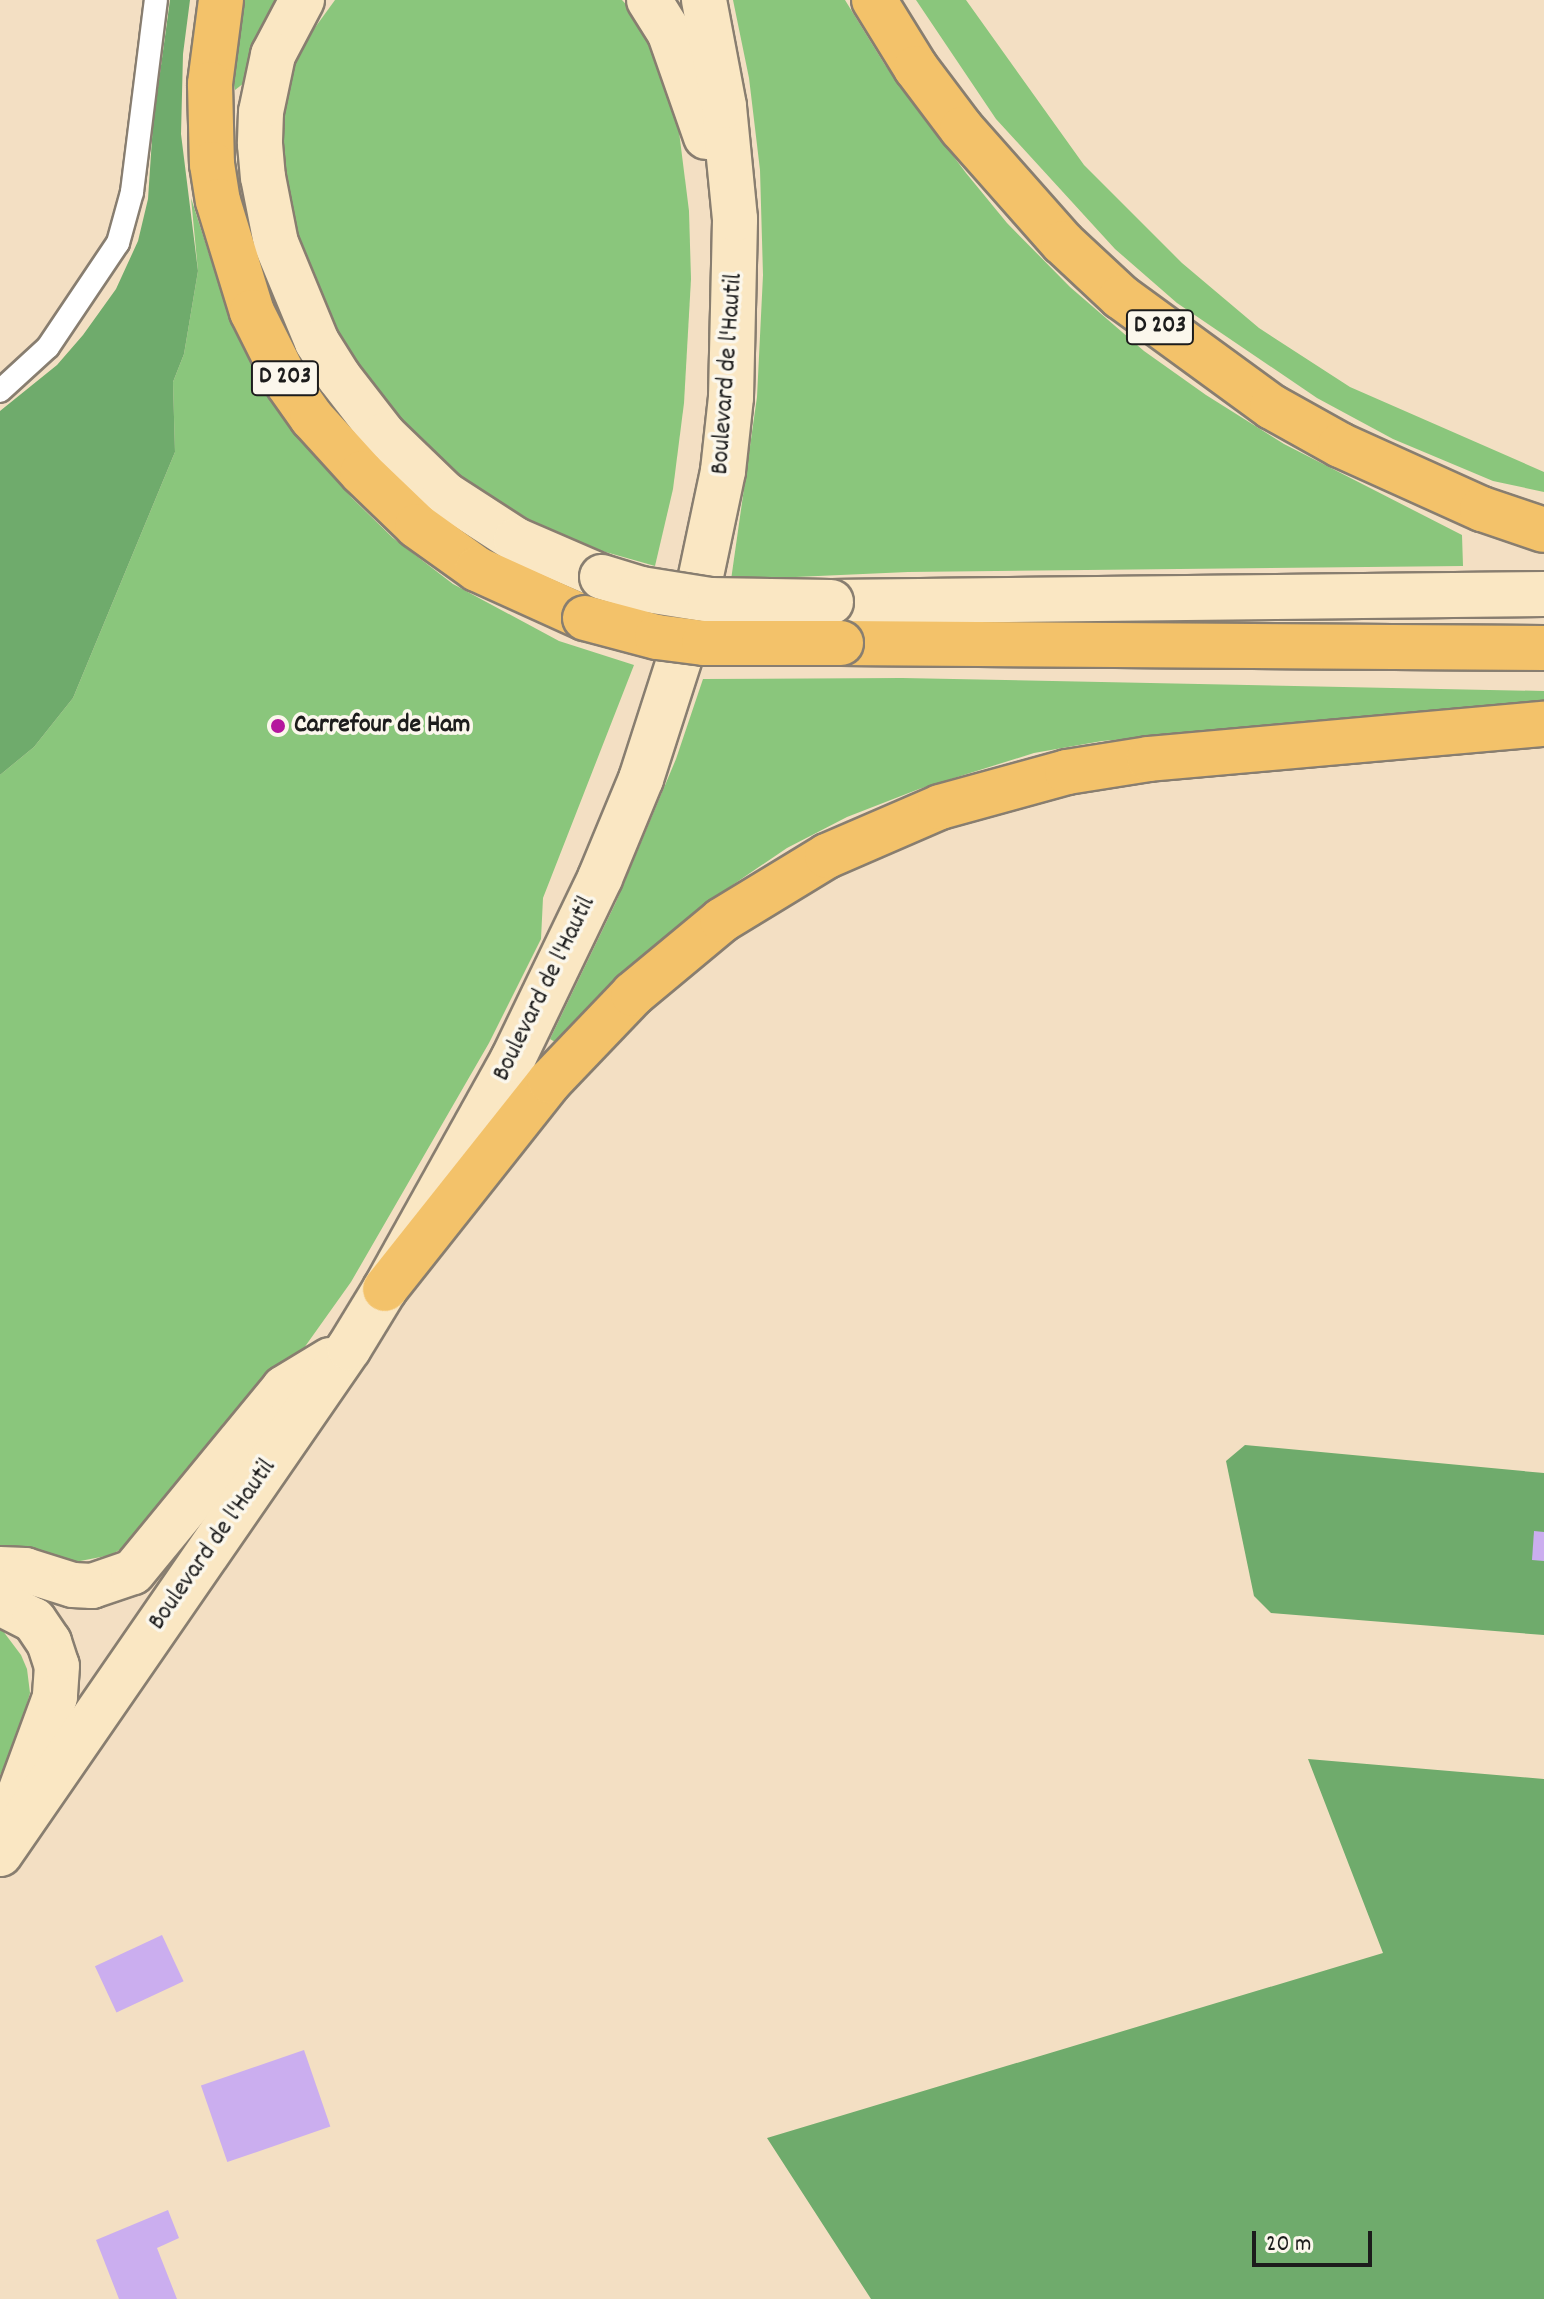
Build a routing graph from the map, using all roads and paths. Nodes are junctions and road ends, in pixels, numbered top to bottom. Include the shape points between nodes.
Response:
1 (156, 0) edge
2 (221, 0) edge
3 (302, 0) edge
4 (649, 0) edge
5 (704, 0) edge
6 (874, 0) edge
7 (736, 272) junction
8 (0, 391) edge
9 (1544, 530) edge
10 (1544, 594) edge
11 (836, 622) junction
12 (1544, 648) edge
13 (1544, 724) edge
14 (385, 1289) junction
15 (349, 1348) junction
16 (0, 1569) edge
17 (0, 1603) edge
18 (0, 1853) edge

1 - 8 lane via 132,192 118,243 48,347
2 - 11 main road, D 203, bridge via 210,84 218,201 252,312 288,384 362,473 417,526 477,569 585,618 704,643
3 - 11 main road, D 203, bridge via 273,55 261,112 263,177 276,243 317,342 384,435 445,494 516,540 602,577 641,589
4 - 7 main road via 670,34 711,153
5 - 7 main road, Boulevard de l'Hautil via 730,157
6 - 9 main road, D 203 via 962,129 1063,243 1121,297 1272,407 1340,445 1482,509
7 - 14 main road, Boulevard de l'Hautil via 723,471 691,623 661,725 600,878 544,997
10 - 11 main road
11 - 12 main road, D 203
13 - 14 main road via 1149,759 1067,772 940,807 827,856 722,920 633,994 550,1081
14 - 15 main road, Boulevard de l'Hautil
15 - 16 main road via 284,1388 133,1572 92,1586
15 - 18 main road, Boulevard de l'Hautil
17 - 18 main road via 34,1620 57,1666 55,1697

